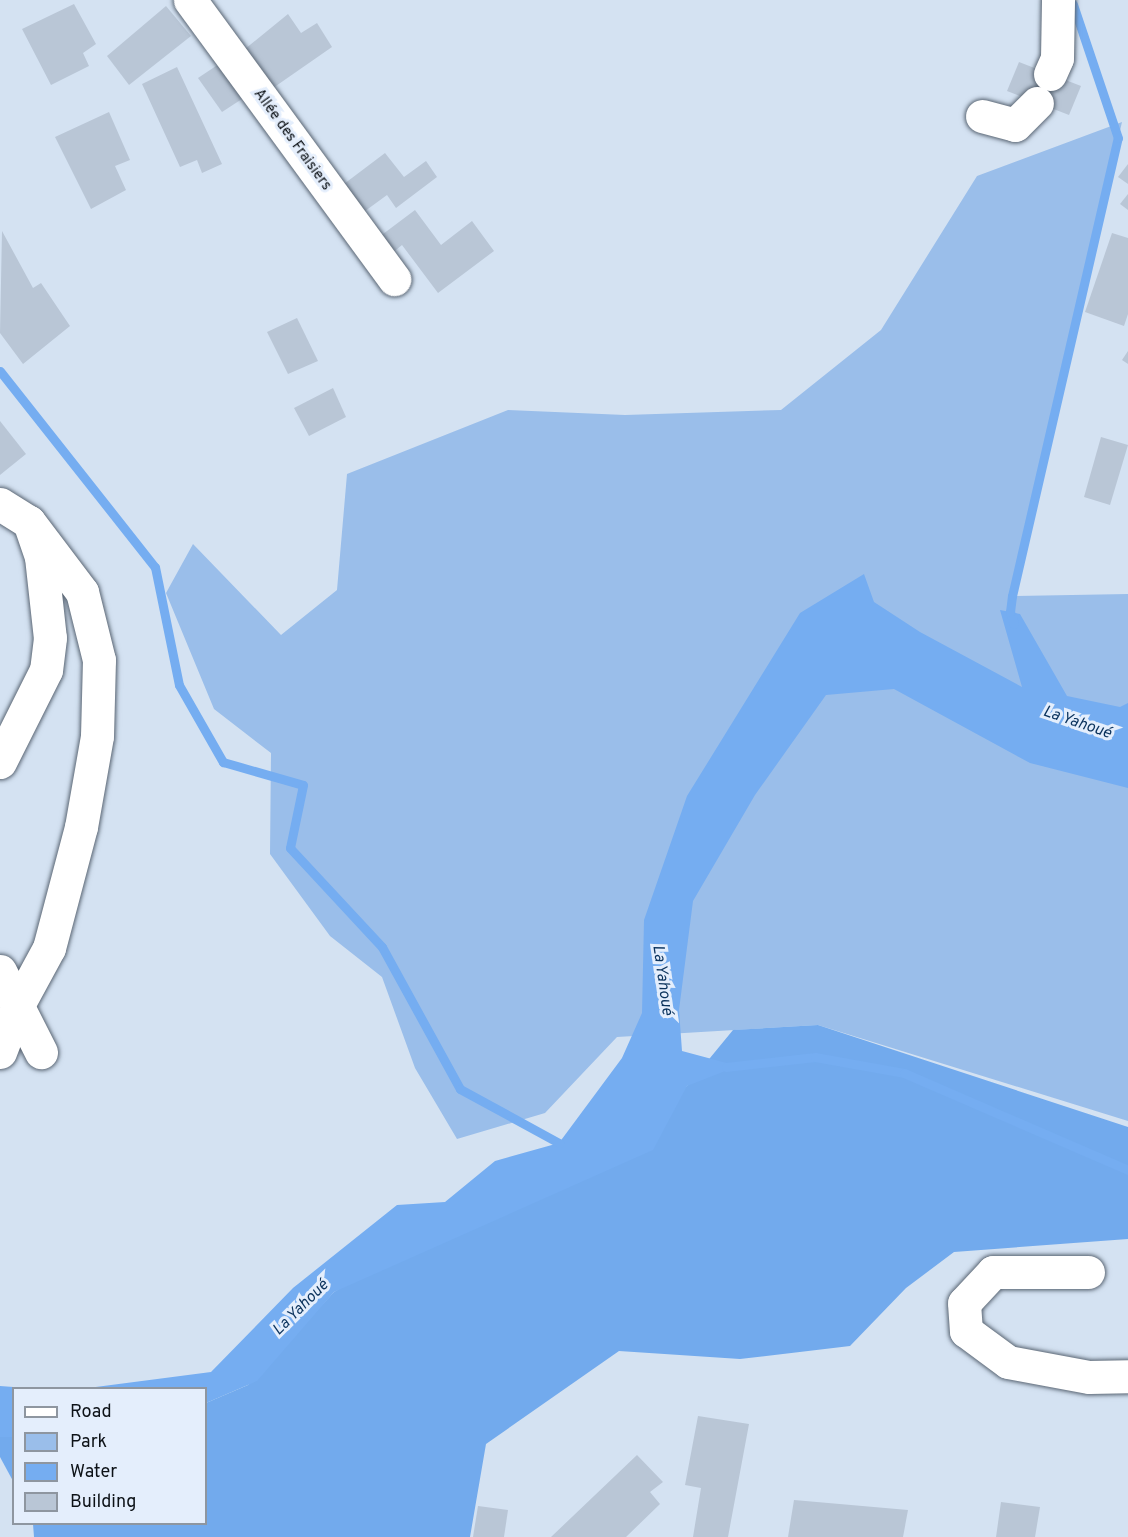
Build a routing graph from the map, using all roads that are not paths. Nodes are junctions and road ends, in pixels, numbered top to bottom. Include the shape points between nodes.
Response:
1 (190, 0) edge
2 (1058, 0) edge
3 (982, 116) dead end
4 (394, 279) dead end
5 (0, 504) edge
6 (29, 522) junction
7 (0, 762) edge
8 (0, 971) edge
9 (18, 1005) junction
10 (41, 1052) dead end
11 (0, 1053) edge
12 (1088, 1272) dead end
13 (1128, 1376) edge

1 - 4 street, Allée des Fraisiers
2 - 3 street via 1057,58 1044,88 1015,125
5 - 6 street
6 - 7 street via 41,557 51,638 46,670
6 - 9 street via 82,592 99,660 97,736 81,827 49,948
8 - 9 street
9 - 10 street
9 - 11 street
12 - 13 street via 993,1272 964,1303 966,1331 1008,1362 1089,1377

